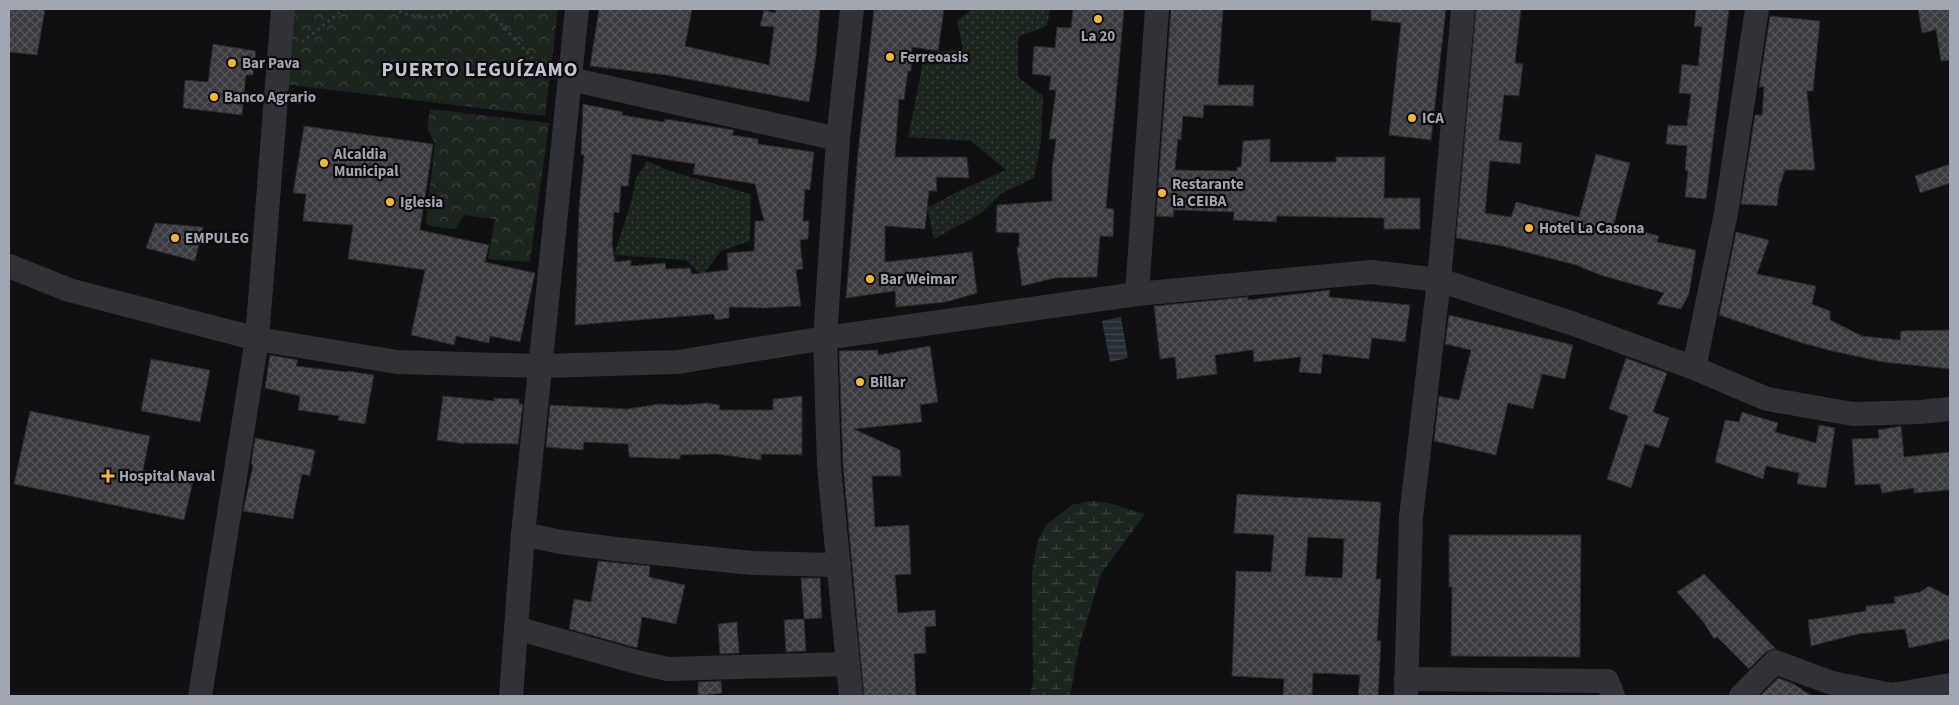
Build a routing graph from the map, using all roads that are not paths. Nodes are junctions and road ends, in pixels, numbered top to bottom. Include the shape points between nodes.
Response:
1 (283, 9) edge
2 (576, 9) edge
3 (852, 9) edge
4 (1157, 9) edge
5 (1463, 9) edge
6 (1757, 9) edge
7 (570, 79) junction
8 (838, 139) junction
9 (9, 266) edge
10 (1440, 280) junction
11 (1137, 294) junction
12 (825, 338) junction
13 (257, 339) junction
14 (541, 366) junction
15 (1694, 368) junction
16 (1950, 409) edge
17 (523, 534) junction
18 (839, 564) junction
19 (516, 628) junction
20 (847, 664) junction
21 (1950, 685) edge
22 (1406, 687) edge
23 (200, 696) edge
24 (511, 696) edge
25 (851, 696) edge
26 (1612, 696) edge
27 (1741, 696) edge
28 (1892, 696) edge

1 - 13 street
2 - 7 street
3 - 8 street
4 - 11 street
5 - 10 street
6 - 15 street via 1726,213
7 - 8 street
7 - 14 street
8 - 12 street
9 - 13 street via 69,290
10 - 11 street via 1371,272
10 - 15 street
10 - 22 street via 1411,517
11 - 12 street
12 - 14 street via 678,362
12 - 18 street via 829,466
13 - 14 street via 397,362
13 - 23 street
14 - 17 street
15 - 16 street via 1767,399 1853,414
17 - 18 street via 615,549 752,563
17 - 19 street
18 - 20 street
19 - 20 street via 668,669
19 - 24 street
20 - 25 street
21 - 28 street
22 - 26 street via 1607,682
27 - 28 street via 1775,662 1832,683

